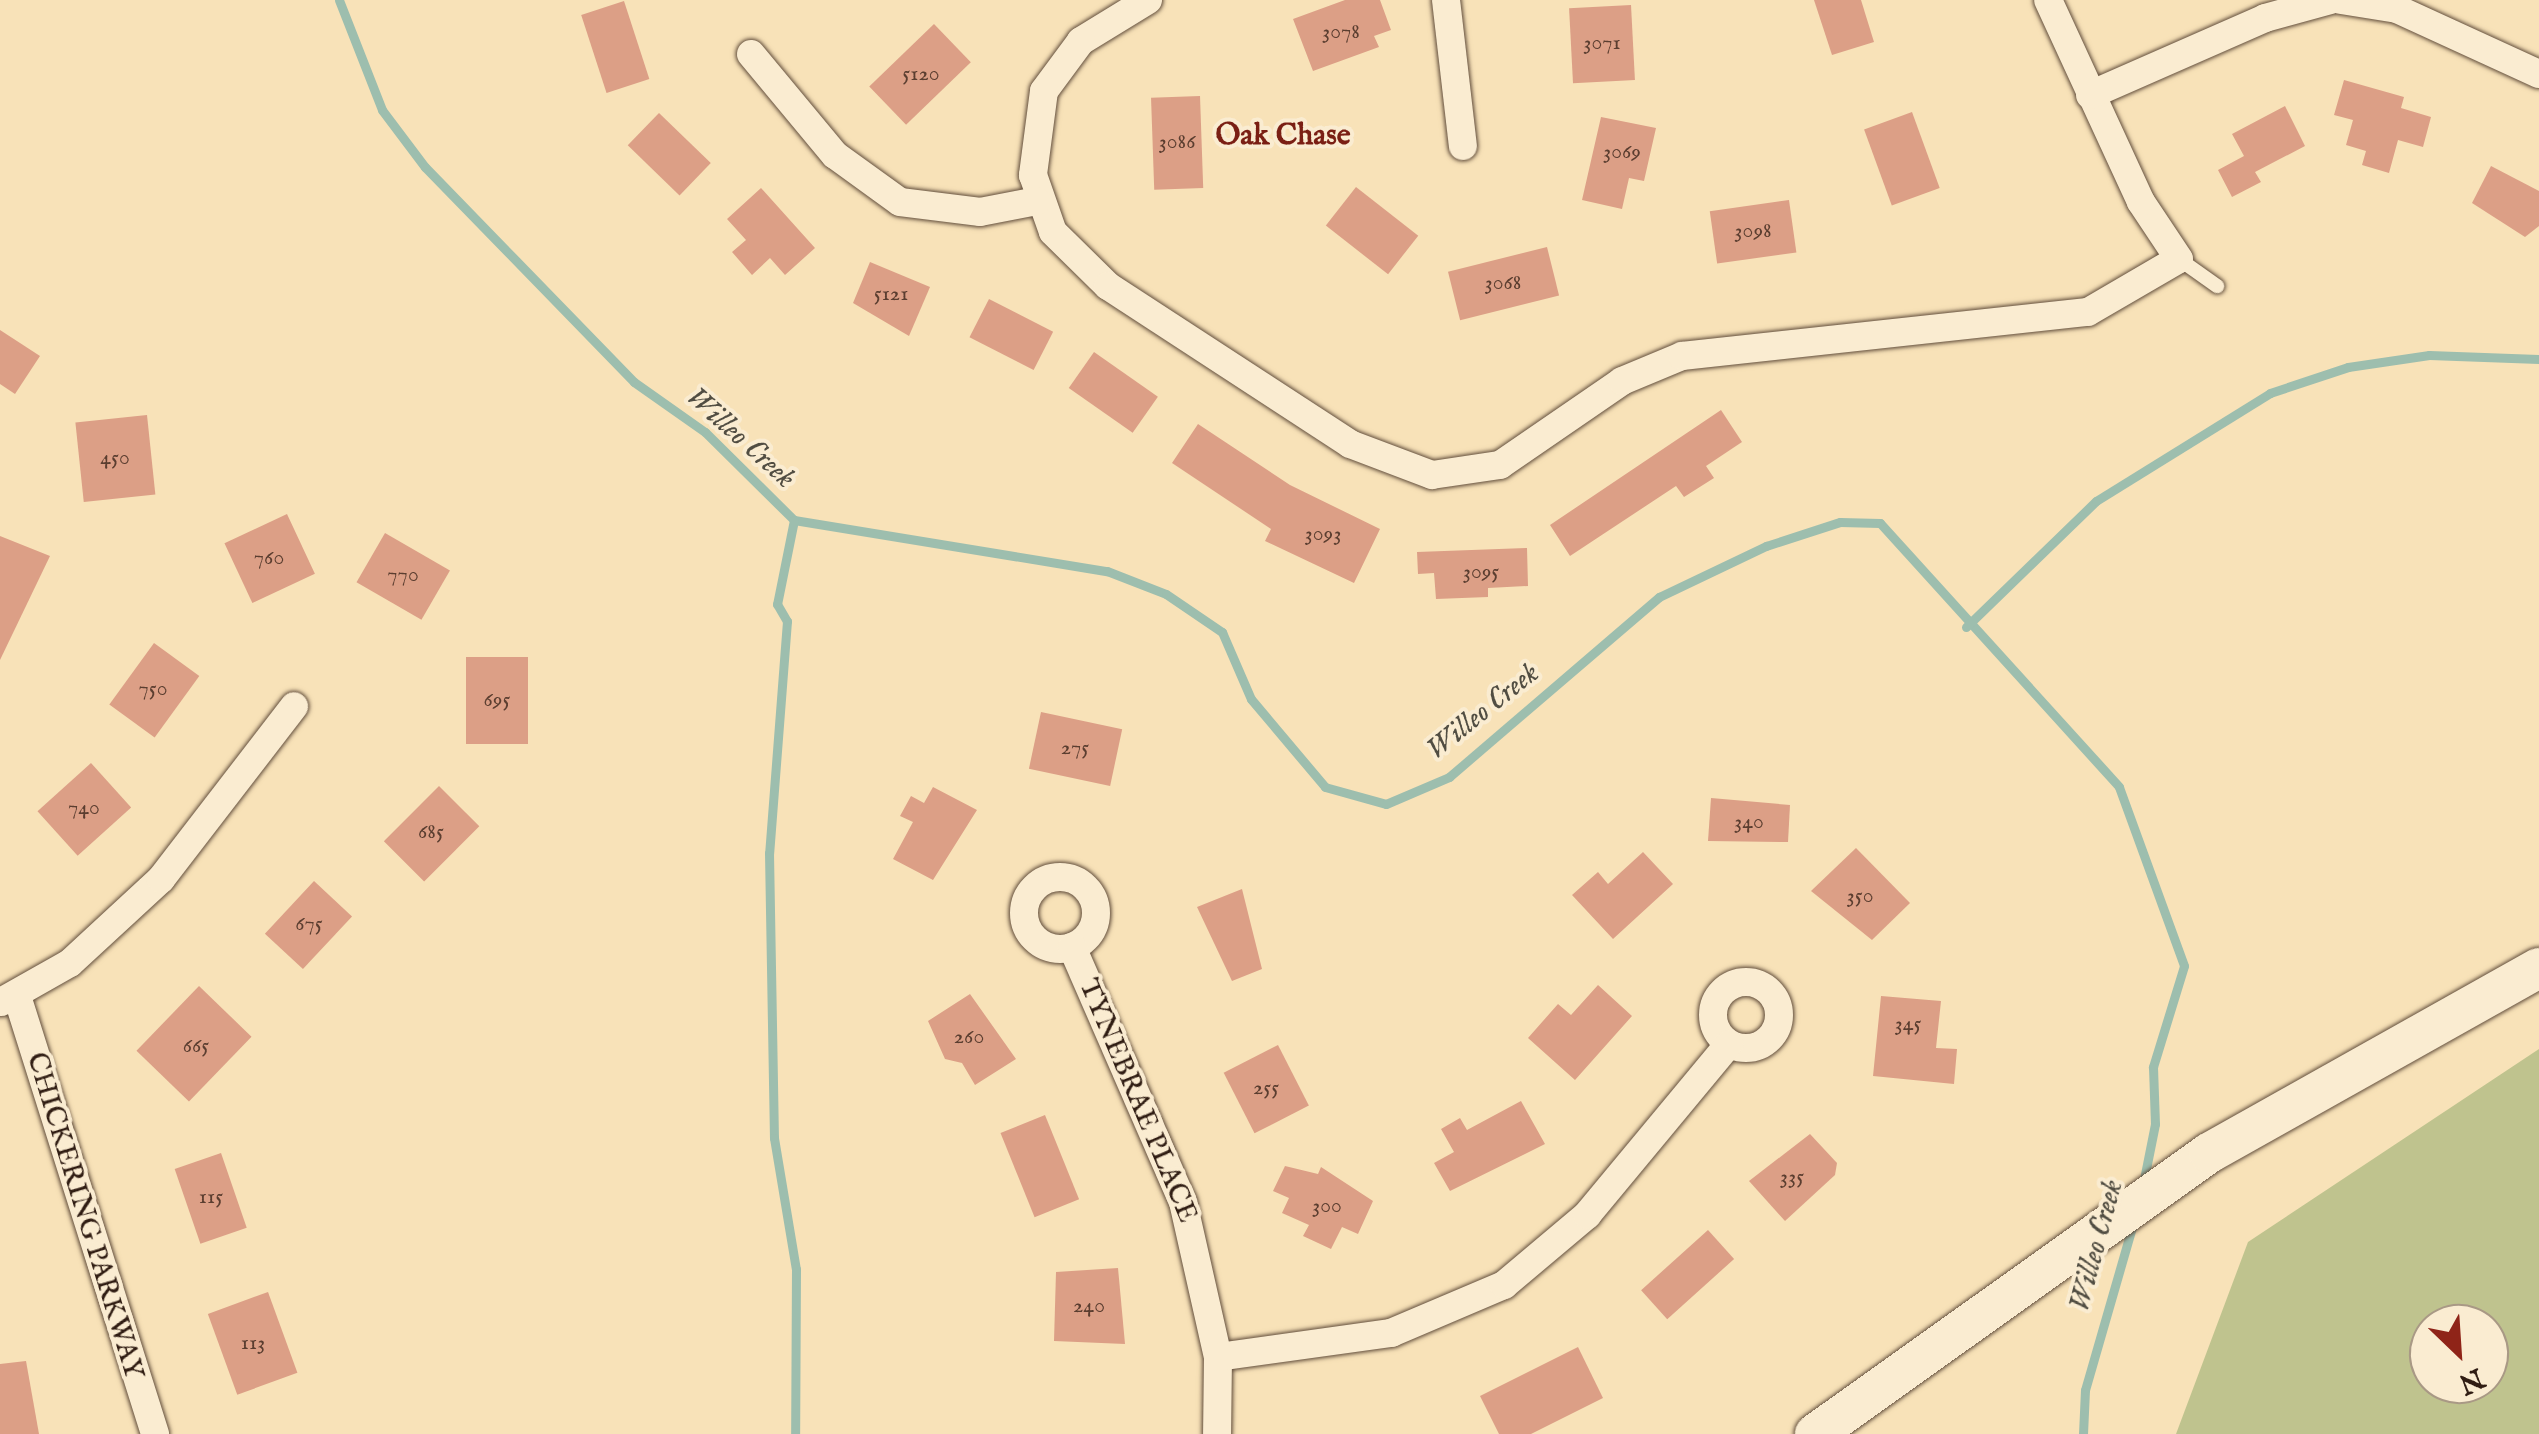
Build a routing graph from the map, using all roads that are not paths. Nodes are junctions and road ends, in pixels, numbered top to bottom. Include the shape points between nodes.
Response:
1 (1148, 0) edge
2 (1446, 0) edge
3 (2048, 0) edge
4 (2331, 0) edge
5 (2341, 0) edge
6 (751, 54) dead end
7 (2539, 74) edge
8 (2090, 96) junction
9 (1463, 146) dead end
10 (1037, 201) junction
11 (2179, 259) junction
12 (2217, 286) dead end
13 (294, 706) dead end
14 (1072, 947) dead end
15 (2539, 968) edge
16 (8, 999) edge
17 (1729, 1044) dead end
18 (1218, 1356) junction
19 (154, 1434) edge
20 (1217, 1434) edge
21 (1814, 1434) edge

1 - 10 street via 1103,23 1051,78 1032,144
2 - 9 street
3 - 8 street
4 - 8 street via 2265,18
5 - 7 street via 2397,8
6 - 10 street via 835,155 900,202 980,212
8 - 11 street
10 - 11 street via 1078,261 1108,286 1350,444 1432,475 1500,465 1622,381 1682,356 2088,312
11 - 12 lane
13 - 16 street via 161,879 70,964
14 - 18 street, TYNEBRAE PLACE via 1183,1202
15 - 21 main road via 2209,1153
16 - 19 street, CHICKERING PARKWAY
17 - 18 street via 1587,1215 1504,1285 1391,1333
18 - 20 street, TYNEBRAE PLACE

